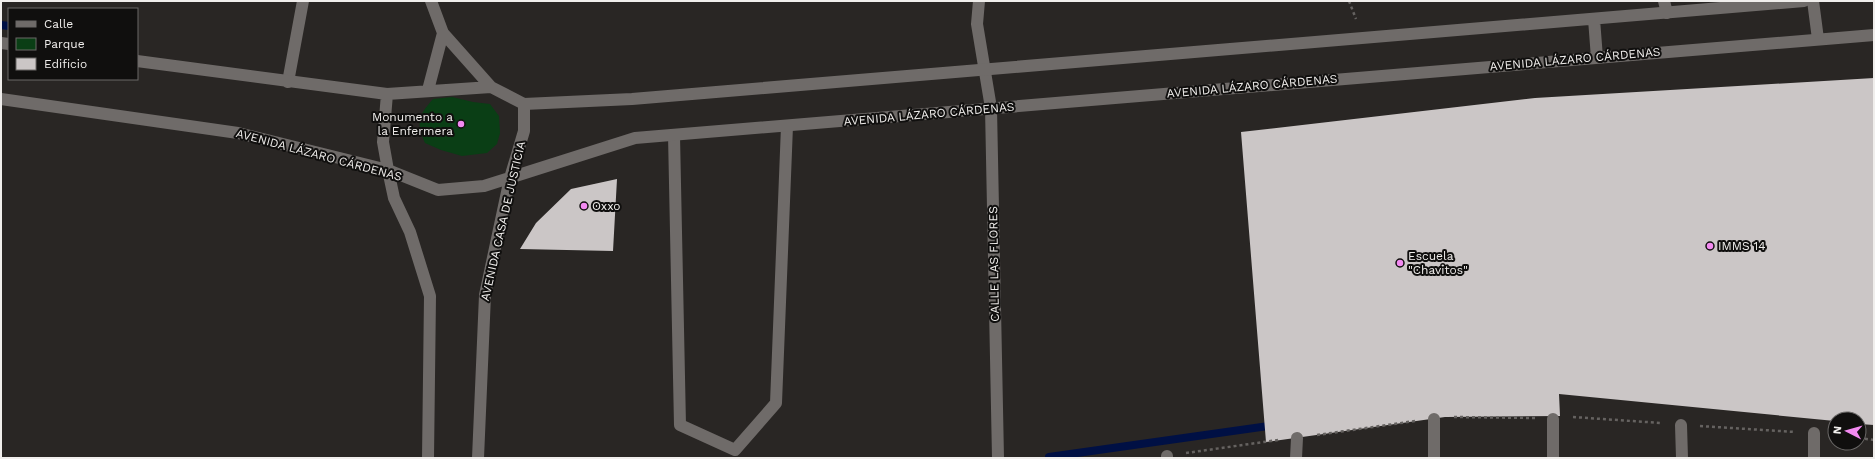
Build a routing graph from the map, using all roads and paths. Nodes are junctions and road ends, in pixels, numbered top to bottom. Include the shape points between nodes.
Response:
1 (303, 1) edge
2 (431, 1) edge
3 (979, 1) edge
4 (1664, 1) edge
5 (1804, 1) edge
6 (1813, 1) edge
7 (1667, 13) junction
8 (1594, 19) junction
9 (443, 33) junction
10 (1874, 34) edge
11 (1818, 39) junction
12 (1597, 58) junction
13 (138, 61) edge
14 (985, 70) junction
15 (288, 82) junction
16 (491, 87) junction
17 (428, 90) junction
18 (387, 94) junction
19 (1, 99) edge
20 (524, 104) junction
21 (991, 108) junction
22 (787, 126) junction
23 (674, 135) junction
24 (388, 170) junction
25 (510, 178) junction
26 (1537, 418) dead end
27 (1434, 419) junction
28 (1553, 419) dead end
29 (1681, 425) dead end
30 (1814, 434) dead end
31 (1297, 438) junction
32 (1167, 457) edge
33 (428, 458) edge
34 (478, 458) edge
35 (998, 458) edge
36 (1296, 458) edge
37 (1434, 458) edge
38 (1552, 458) edge
39 (1682, 458) edge
40 (1814, 458) edge

1 - 15 main road
2 - 9 main road
3 - 14 main road, CALLE LAS FLORES via 977,24
4 - 7 main road
5 - 7 main road
6 - 11 main road
7 - 8 main road
8 - 12 main road
8 - 14 main road
9 - 16 main road
9 - 17 main road
10 - 11 main road, AVENIDA LÁZARO CÁRDENAS
11 - 12 main road, AVENIDA LÁZARO CÁRDENAS
12 - 21 main road, AVENIDA LÁZARO CÁRDENAS
13 - 15 main road
14 - 20 main road via 632,99
14 - 21 main road, CALLE LAS FLORES
15 - 18 main road
16 - 17 main road
16 - 20 main road
17 - 18 main road
18 - 24 main road via 383,142
19 - 24 main road, AVENIDA LÁZARO CÁRDENAS via 238,133
20 - 25 main road, AVENIDA CASA DE JUSTICIA via 524,131
21 - 22 main road, AVENIDA LÁZARO CÁRDENAS
21 - 35 main road, CALLE LAS FLORES
22 - 23 main road, AVENIDA LÁZARO CÁRDENAS
22 - 23 main road via 776,403 735,450 680,425
23 - 25 main road, AVENIDA LÁZARO CÁRDENAS via 635,138
24 - 25 main road, AVENIDA LÁZARO CÁRDENAS via 438,190 484,186
24 - 33 main road via 394,198 410,232 430,296
25 - 34 main road, AVENIDA CASA DE JUSTICIA via 484,295
26 - 27 path
27 - 31 path
27 - 37 main road
28 - 38 main road
29 - 39 main road
30 - 40 main road
31 - 32 path
31 - 36 main road

